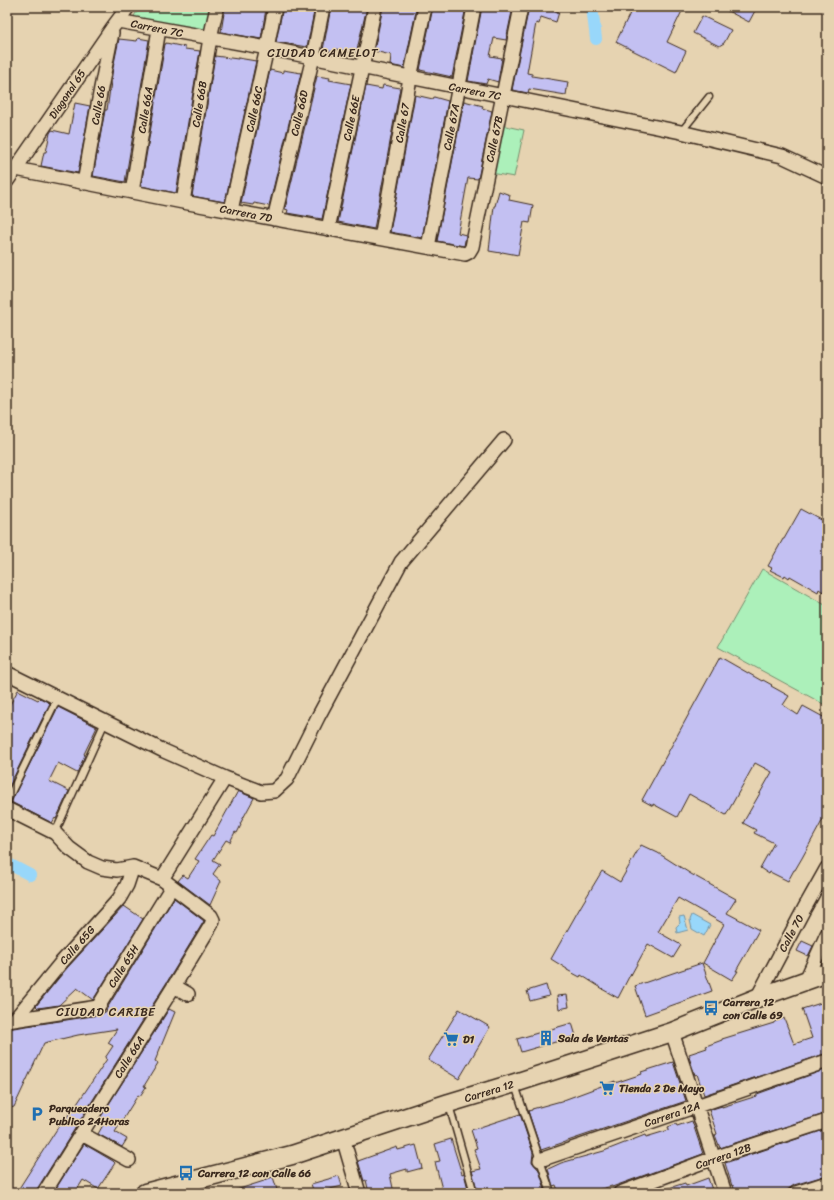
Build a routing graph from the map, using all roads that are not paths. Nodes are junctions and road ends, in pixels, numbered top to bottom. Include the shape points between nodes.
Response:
1 (128, 7) edge
2 (217, 7) edge
3 (275, 7) edge
4 (323, 7) edge
5 (375, 7) edge
6 (425, 7) edge
7 (474, 7) edge
8 (521, 7) edge
9 (115, 24) junction
10 (159, 29) junction
11 (210, 38) junction
12 (267, 48) junction
13 (313, 57) junction
14 (362, 68) junction
15 (410, 78) junction
16 (459, 88) junction
17 (503, 96) junction
18 (708, 97) dead end
19 (681, 132) junction
20 (16, 169) junction
21 (827, 177) edge
22 (7, 181) edge
23 (84, 183) junction
24 (132, 192) junction
25 (183, 202) junction
26 (232, 210) junction
27 (274, 219) junction
28 (328, 229) junction
29 (381, 238) junction
30 (472, 246) joint
31 (428, 247) junction
32 (504, 440) dead end
33 (9, 676) edge
34 (58, 697) junction
35 (105, 722) junction
36 (225, 778) junction
37 (7, 801) edge
38 (7, 809) edge
39 (55, 833) junction
40 (133, 867) junction
41 (827, 868) edge
42 (166, 884) junction
43 (827, 934) edge
44 (827, 974) edge
45 (806, 980) junction
46 (174, 986) junction
47 (188, 994) dead end
48 (757, 998) junction
49 (11, 1020) edge
50 (672, 1032) junction
51 (827, 1061) edge
52 (515, 1083) junction
53 (449, 1104) junction
54 (696, 1105) junction
55 (827, 1121) edge
56 (82, 1134) junction
57 (343, 1138) junction
58 (714, 1158) junction
59 (129, 1160) dead end
60 (540, 1160) junction
61 (827, 1183) edge
62 (44, 1193) edge
63 (145, 1193) edge
64 (359, 1193) edge
65 (474, 1193) edge
66 (551, 1193) edge
67 (620, 1193) edge
68 (725, 1193) edge
69 (796, 1193) edge

1 - 9 street, Diagonal 65
2 - 11 street, Calle 66B
3 - 12 street, Calle 66C
4 - 13 street, Calle 66D
5 - 14 street, Calle 66E
6 - 15 street, Calle 67
7 - 16 street, Calle 67A
8 - 17 street, Calle 67B
9 - 10 street, Carrera 7C
9 - 20 street, Diagonal 65
9 - 23 street, Calle 66
10 - 11 street, Carrera 7C
10 - 24 street, Calle 66A
11 - 12 street, Carrera 7C
11 - 25 street, Calle 66B
12 - 13 street, Carrera 7C
12 - 26 street, Calle 66C
13 - 14 street, Carrera 7C
13 - 27 street, Calle 66D
14 - 15 street, Carrera 7C
14 - 28 street, Calle 66E
15 - 16 street, Carrera 7C
15 - 29 street, Calle 67
16 - 17 street, Carrera 7C
16 - 31 street, Calle 67A
17 - 19 street, Carrera 7C
17 - 30 street, Calle 67B
18 - 19 lane
19 - 21 street, Carrera 7C via 782,156
20 - 22 street, Diagonal 65
20 - 23 street, Carrera 7D
23 - 24 street, Carrera 7D
24 - 25 street, Carrera 7D
25 - 26 street, Carrera 7D
26 - 27 street, Carrera 7D
27 - 28 street, Carrera 7D
28 - 29 street, Carrera 7D
29 - 31 street, Carrera 7D
30 - 31 street, Carrera 7D via 465,254
32 - 36 street via 401,562 325,702 287,779 274,790 261,792
33 - 34 street
34 - 35 street
34 - 37 lane
35 - 36 street
35 - 39 lane
36 - 42 street, Calle 65H
38 - 39 street
39 - 40 street via 69,848 92,864 117,870
40 - 42 street
40 - 49 street, Calle 65G via 127,885 118,899
41 - 48 street, Calle 70
42 - 46 street, Calle 66A via 213,920
42 - 49 street, Calle 65H via 98,1007
43 - 45 street
44 - 45 main road, Carrera 12
45 - 48 main road, Carrera 12
46 - 47 street
46 - 56 street, Calle 66A
48 - 50 main road, Carrera 12
50 - 52 main road, Carrera 12
50 - 54 street
51 - 54 street, Carrera 12A
52 - 53 main road, Carrera 12
52 - 60 lane
53 - 57 main road, Carrera 12
53 - 65 lane
54 - 58 street
54 - 60 street, Carrera 12A
55 - 58 street, Carrera 12B
56 - 59 street
56 - 62 street, Calle 66A
57 - 63 main road, Carrera 12 via 292,1155
57 - 64 street
58 - 67 street, Carrera 12B
58 - 68 street
60 - 66 lane
61 - 69 street

